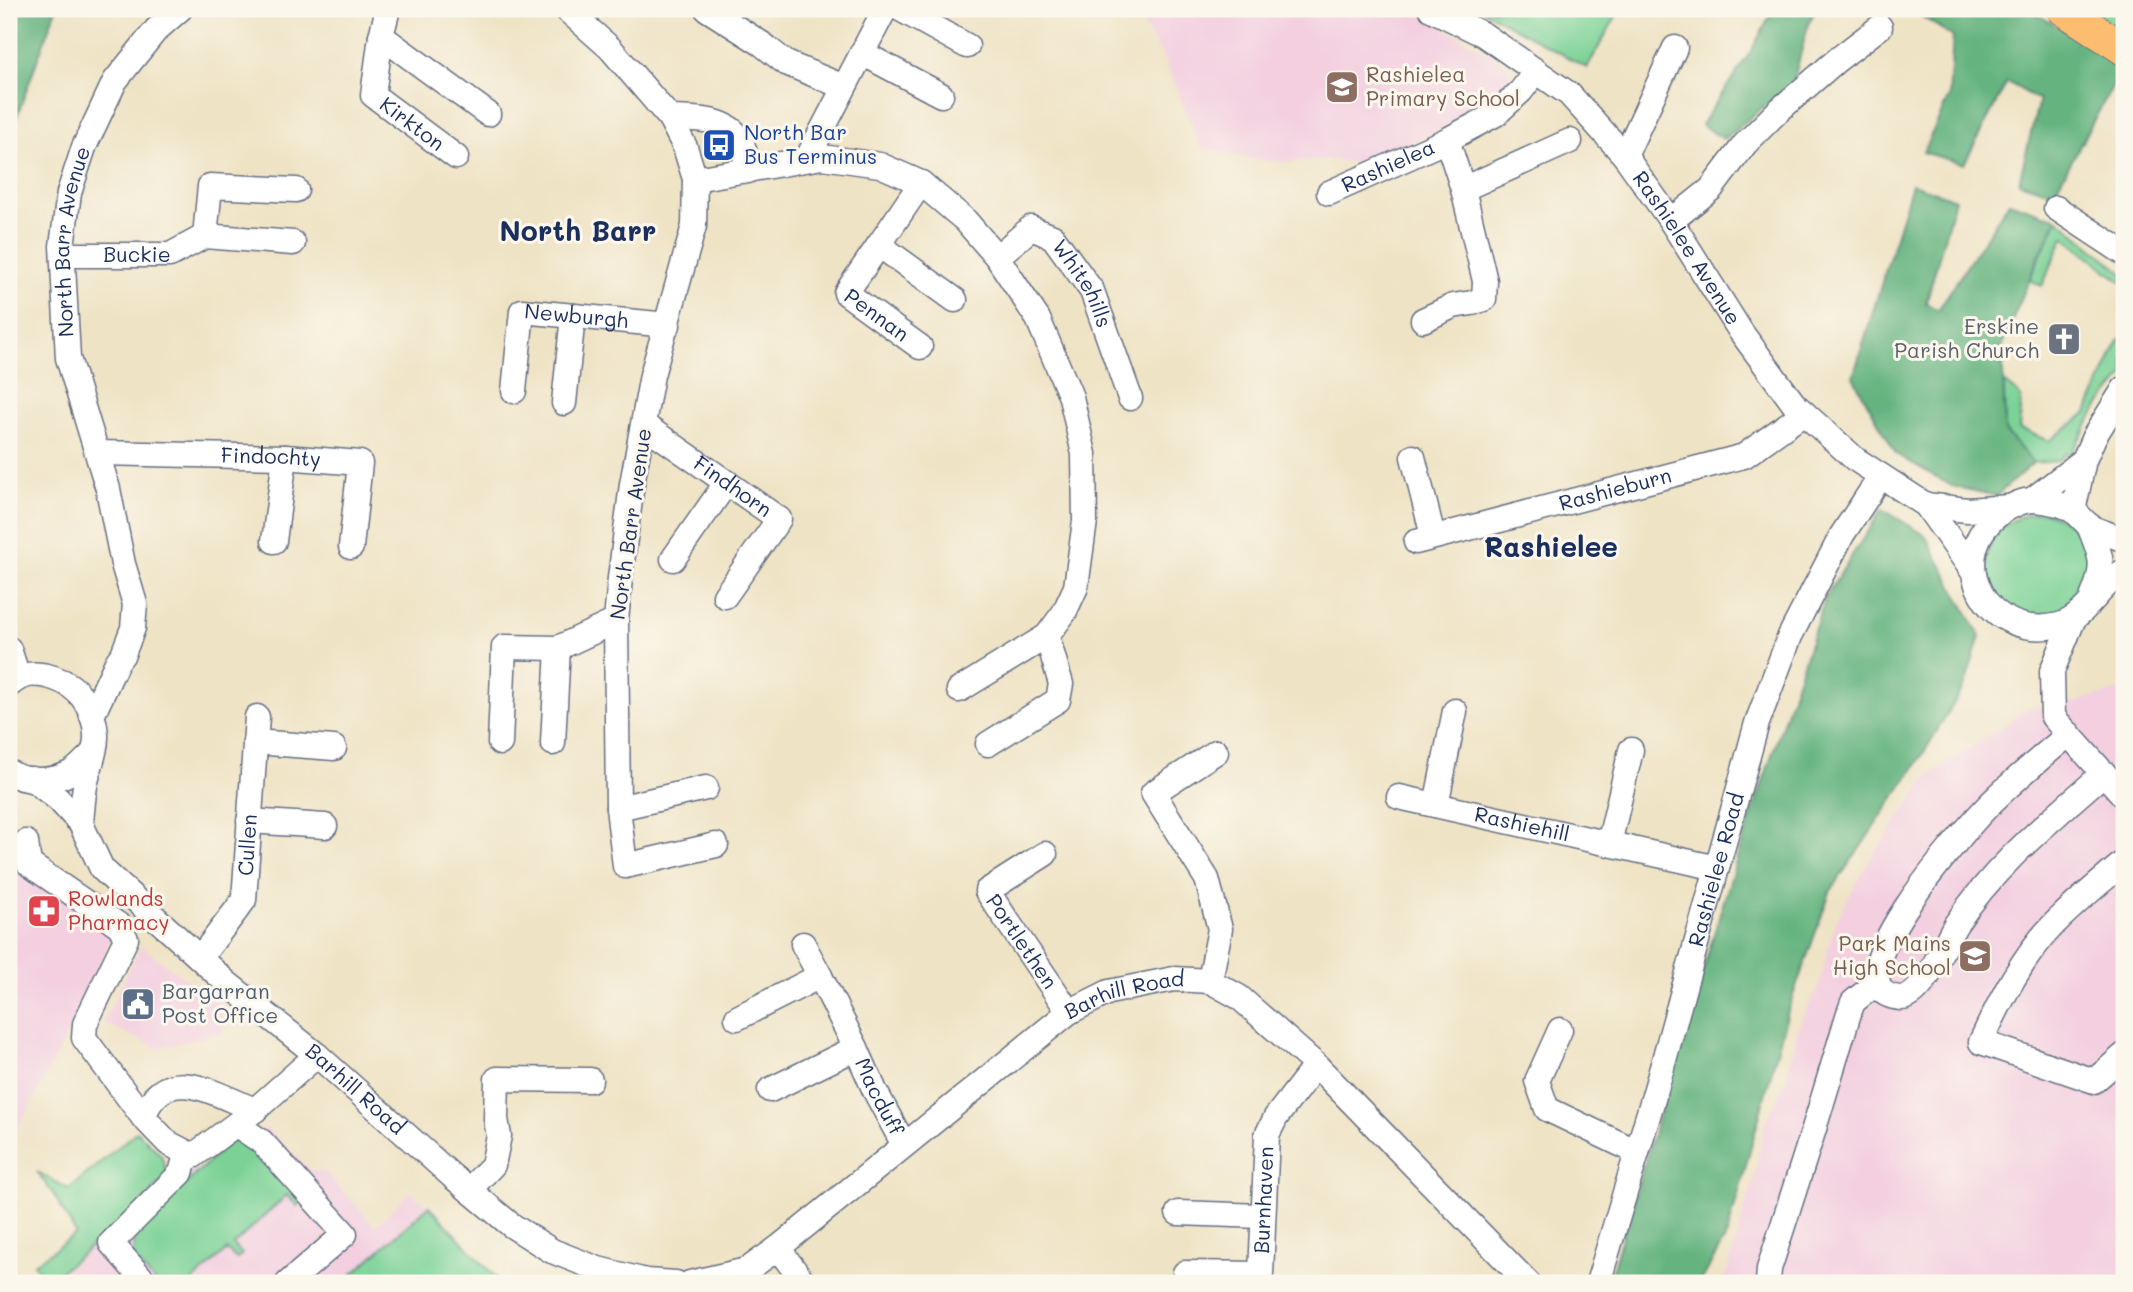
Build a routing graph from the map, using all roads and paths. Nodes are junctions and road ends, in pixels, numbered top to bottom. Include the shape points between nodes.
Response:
1 (180, 9) edge
2 (388, 9) edge
3 (566, 9) edge
4 (707, 9) edge
5 (885, 9) edge
6 (900, 9) edge
7 (1431, 9) edge
8 (2063, 9) edge
9 (1881, 27) dead end
10 (381, 36) junction
11 (967, 46) dead end
12 (1675, 48) dead end
13 (2124, 49) edge
14 (862, 53) junction
15 (1536, 71) junction
16 (844, 87) junction
17 (940, 95) dead end
18 (488, 114) dead end
19 (670, 118) junction
20 (1447, 140) junction
21 (1570, 141) dead end
22 (1625, 156) junction
23 (456, 157) dead end
24 (807, 159) junction
25 (748, 171) junction
26 (695, 179) junction
27 (921, 183) junction
28 (1463, 189) junction
29 (296, 190) dead end
30 (1329, 193) dead end
31 (2056, 208) dead end
32 (1671, 221) junction
33 (205, 236) junction
34 (293, 243) dead end
35 (879, 245) junction
36 (2123, 248) edge
37 (63, 256) junction
38 (998, 257) junction
39 (955, 300) dead end
40 (573, 316) junction
41 (1423, 320) dead end
42 (667, 325) junction
43 (920, 347) dead end
44 (2124, 389) edge
45 (514, 391) dead end
46 (1130, 398) dead end
47 (564, 402) dead end
48 (1804, 413) junction
49 (644, 425) junction
50 (98, 453) junction
51 (285, 457) junction
52 (1413, 457) dead end
53 (2084, 460) junction
54 (1881, 476) junction
55 (727, 482) junction
56 (2020, 503) junction
57 (1926, 505) junction
58 (2081, 518) junction
59 (2124, 540) edge
60 (274, 541) dead end
61 (351, 547) dead end
62 (673, 559) dead end
63 (2124, 571) edge
64 (1974, 573) junction
65 (725, 596) dead end
66 (2082, 610) junction
67 (616, 621) junction
68 (2030, 628) junction
69 (1047, 636) junction
70 (558, 648) junction
71 (9, 649) edge
72 (117, 662) junction
73 (2052, 671) junction
74 (13, 681) edge
75 (67, 682) junction
76 (959, 690) dead end
77 (1455, 711) dead end
78 (92, 716) junction
79 (257, 717) dead end
80 (2069, 734) junction
81 (256, 742) junction
82 (500, 743) dead end
83 (553, 743) dead end
84 (988, 744) dead end
85 (334, 748) dead end
86 (1631, 750) dead end
87 (1216, 752) dead end
88 (92, 754) junction
89 (2104, 773) junction
90 (16, 778) edge
91 (706, 788) dead end
92 (2124, 796) edge
93 (1399, 797) dead end
94 (1437, 805) junction
95 (618, 808) junction
96 (249, 821) junction
97 (81, 824) junction
98 (325, 826) dead end
99 (26, 842) dead end
100 (1609, 844) junction
101 (716, 845) dead end
102 (1045, 854) dead end
103 (2124, 862) edge
104 (1717, 868) junction
105 (803, 944) dead end
106 (200, 958) junction
107 (820, 976) junction
108 (1210, 981) junction
109 (1878, 982) junction
110 (1069, 1012) junction
111 (737, 1018) dead end
112 (1560, 1030) dead end
113 (856, 1048) junction
114 (317, 1055) junction
115 (2124, 1055) edge
116 (1316, 1065) junction
117 (590, 1080) dead end
118 (770, 1090) dead end
119 (143, 1117) junction
120 (246, 1117) junction
121 (904, 1144) junction
122 (1637, 1152) junction
123 (186, 1154) junction
124 (469, 1190) junction
125 (1178, 1213) dead end
126 (1262, 1216) junction
127 (778, 1248) junction
128 (1185, 1273) dead end
129 (146, 1283) edge
130 (288, 1283) edge
131 (676, 1283) edge
132 (690, 1283) edge
133 (804, 1283) edge
134 (1528, 1283) edge
135 (1598, 1283) edge
136 (1768, 1283) edge

1 - 37 street, North Barr Avenue via 156,30 115,81 84,147 69,193
2 - 10 street, Kirkton
3 - 19 street, North Barr Avenue via 610,48
4 - 16 street via 786,63
5 - 14 street
6 - 11 street
7 - 15 street, Rashielee Avenue via 1484,35
8 - 13 main road
9 - 32 street via 1777,112 1711,189
10 - 18 street
10 - 23 street, Kirkton via 373,95
12 - 22 street
14 - 16 street
14 - 17 street
15 - 20 street, Rashielea via 1496,114
15 - 22 street, Rashielee Avenue via 1569,94
16 - 24 street
19 - 25 street via 725,125 740,138
19 - 26 street, North Barr Avenue
20 - 28 street, Rashielea
20 - 30 street, Rashielea
21 - 28 street
22 - 32 street, Rashielee Avenue
24 - 25 street
24 - 27 street via 880,165
25 - 26 street
26 - 42 street, North Barr Avenue via 695,226
27 - 35 street, Pennan
27 - 38 street via 965,220
28 - 41 street, Rashielea via 1485,281 1484,299
29 - 33 street via 210,186
31 - 36 street
32 - 48 street, Rashielee Avenue via 1741,332
33 - 34 street
33 - 37 street, Buckie via 170,255
35 - 39 street
35 - 43 street, Pennan via 846,293
37 - 50 street, North Barr Avenue via 68,358
38 - 46 street, Whitehills via 1031,228 1053,237 1092,291
38 - 69 street via 1038,318 1071,397 1084,454 1085,521 1076,587
40 - 42 street, Newburgh
40 - 45 street, Newburgh via 522,311
40 - 47 street
42 - 49 street, North Barr Avenue
44 - 53 street
48 - 52 street, Rashieburn via 1744,456 1425,539
48 - 54 street, Rashielee Avenue
49 - 55 street, Findhorn
49 - 67 street, North Barr Avenue via 632,484
50 - 51 street, Findochty
50 - 72 street, North Barr Avenue via 135,604 133,628
51 - 60 street
51 - 61 street, Findochty via 360,463
53 - 56 street
53 - 58 street
54 - 57 street, Rashielee Avenue
54 - 104 street, Rashielee Road via 1842,535 1790,636 1757,723
55 - 62 street
55 - 65 street, Findhorn via 779,519
56 - 57 street, Rashielee Avenue via 1967,510
56 - 58 street via 2063,505
56 - 64 street via 1988,523 1976,545
57 - 64 street, Rashielee Avenue
58 - 59 street
58 - 66 street via 2102,556 2101,578
63 - 66 street
64 - 68 street via 1983,599 2002,618
66 - 68 street via 2061,624
66 - 73 street
67 - 70 street
67 - 95 street, North Barr Avenue
68 - 73 street
69 - 76 street
69 - 84 street via 1061,684 1058,699
70 - 82 street via 504,647
70 - 83 street
71 - 74 street
72 - 75 street
72 - 78 street, North Barr Avenue
73 - 80 street via 2053,717
74 - 75 street via 44,674
75 - 78 street via 86,699
77 - 94 street
78 - 88 street, Barhill Road via 96,735
79 - 81 street, Cullen
80 - 89 street
80 - 109 street via 1988,806 1946,851 1889,937 1877,964
81 - 85 street
81 - 96 street, Cullen
86 - 100 street
87 - 108 street via 1153,793 1207,879 1220,929
88 - 90 street via 71,773 50,780
88 - 97 street, Barhill Road
89 - 92 street
89 - 109 street via 1992,877 1956,924 1914,993 1897,997
90 - 97 street, Barhill Road via 58,799
91 - 95 street
93 - 94 street, Rashiehill
94 - 100 street, Rashiehill
95 - 101 street, North Barr Avenue via 625,866
96 - 98 street
96 - 106 street, Cullen via 244,900
97 - 106 street, Barhill Road via 102,869
99 - 119 street via 29,864 120,926 126,939 85,1024 85,1038
100 - 104 street, Rashiehill
102 - 110 street, Portlethen via 987,891
103 - 115 street via 2054,924 2034,949 1980,1042 2094,1081
104 - 122 street, Rashielee Road
105 - 107 street, Macduff
106 - 114 street, Barhill Road
107 - 111 street
107 - 113 street, Macduff
108 - 110 street, Barhill Road via 1174,979 1109,992
108 - 116 street, Barhill Road via 1239,997
109 - 136 street via 1853,1002 1847,1016
110 - 121 street, Barhill Road
112 - 122 street via 1537,1081 1547,1109
113 - 118 street, Macduff
113 - 121 street, Macduff
114 - 120 street
114 - 124 street, Barhill Road
116 - 126 street, Burnhaven via 1267,1135
116 - 134 street, Barhill Road
117 - 124 street via 497,1079 499,1136 493,1166
119 - 120 street via 158,1094 170,1085 185,1084 200,1087
119 - 123 street via 167,1143
120 - 123 street via 193,1156
120 - 130 street via 262,1142 345,1234
121 - 127 street, Barhill Road
122 - 135 street, Rashielee Road
123 - 129 street via 181,1173 111,1244
124 - 131 street, Barhill Road via 552,1251 598,1269
125 - 126 street
126 - 128 street, Burnhaven via 1261,1274
127 - 132 street, Barhill Road via 747,1270
127 - 133 street

